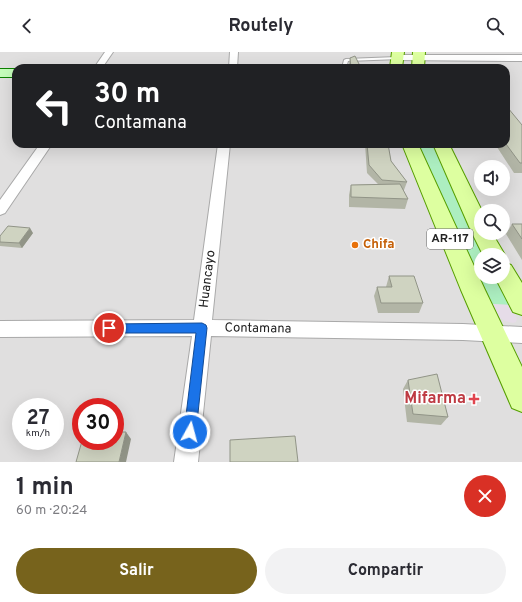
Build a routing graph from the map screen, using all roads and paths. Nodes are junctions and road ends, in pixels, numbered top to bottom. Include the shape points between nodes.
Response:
1 (109, 52) edge
2 (234, 52) edge
3 (397, 59) edge
4 (418, 59) edge
5 (520, 60) edge
6 (101, 64) edge
7 (233, 64) edge
8 (345, 64) edge
9 (0, 73) edge
10 (12, 73) edge
11 (43, 148) edge
12 (224, 148) edge
13 (412, 148) edge
14 (442, 148) edge
15 (0, 210) edge
16 (474, 215) edge
17 (510, 284) edge
18 (522, 305) edge
19 (202, 328) junction
20 (0, 329) edge
21 (492, 333) junction
22 (522, 335) edge
23 (522, 398) edge
24 (186, 462) edge

1 - 6 street
2 - 7 street
3 - 4 street
3 - 8 lane via 346,60
4 - 5 street
9 - 10 street
11 - 15 street
12 - 19 street, Huancayo
13 - 21 main road, AR-117
14 - 16 main road, AR-117
17 - 18 main road
19 - 20 street, Contamana
19 - 21 street, Contamana
19 - 24 street, Huancayo
21 - 22 street, Contamana
21 - 23 main road, AR-117

